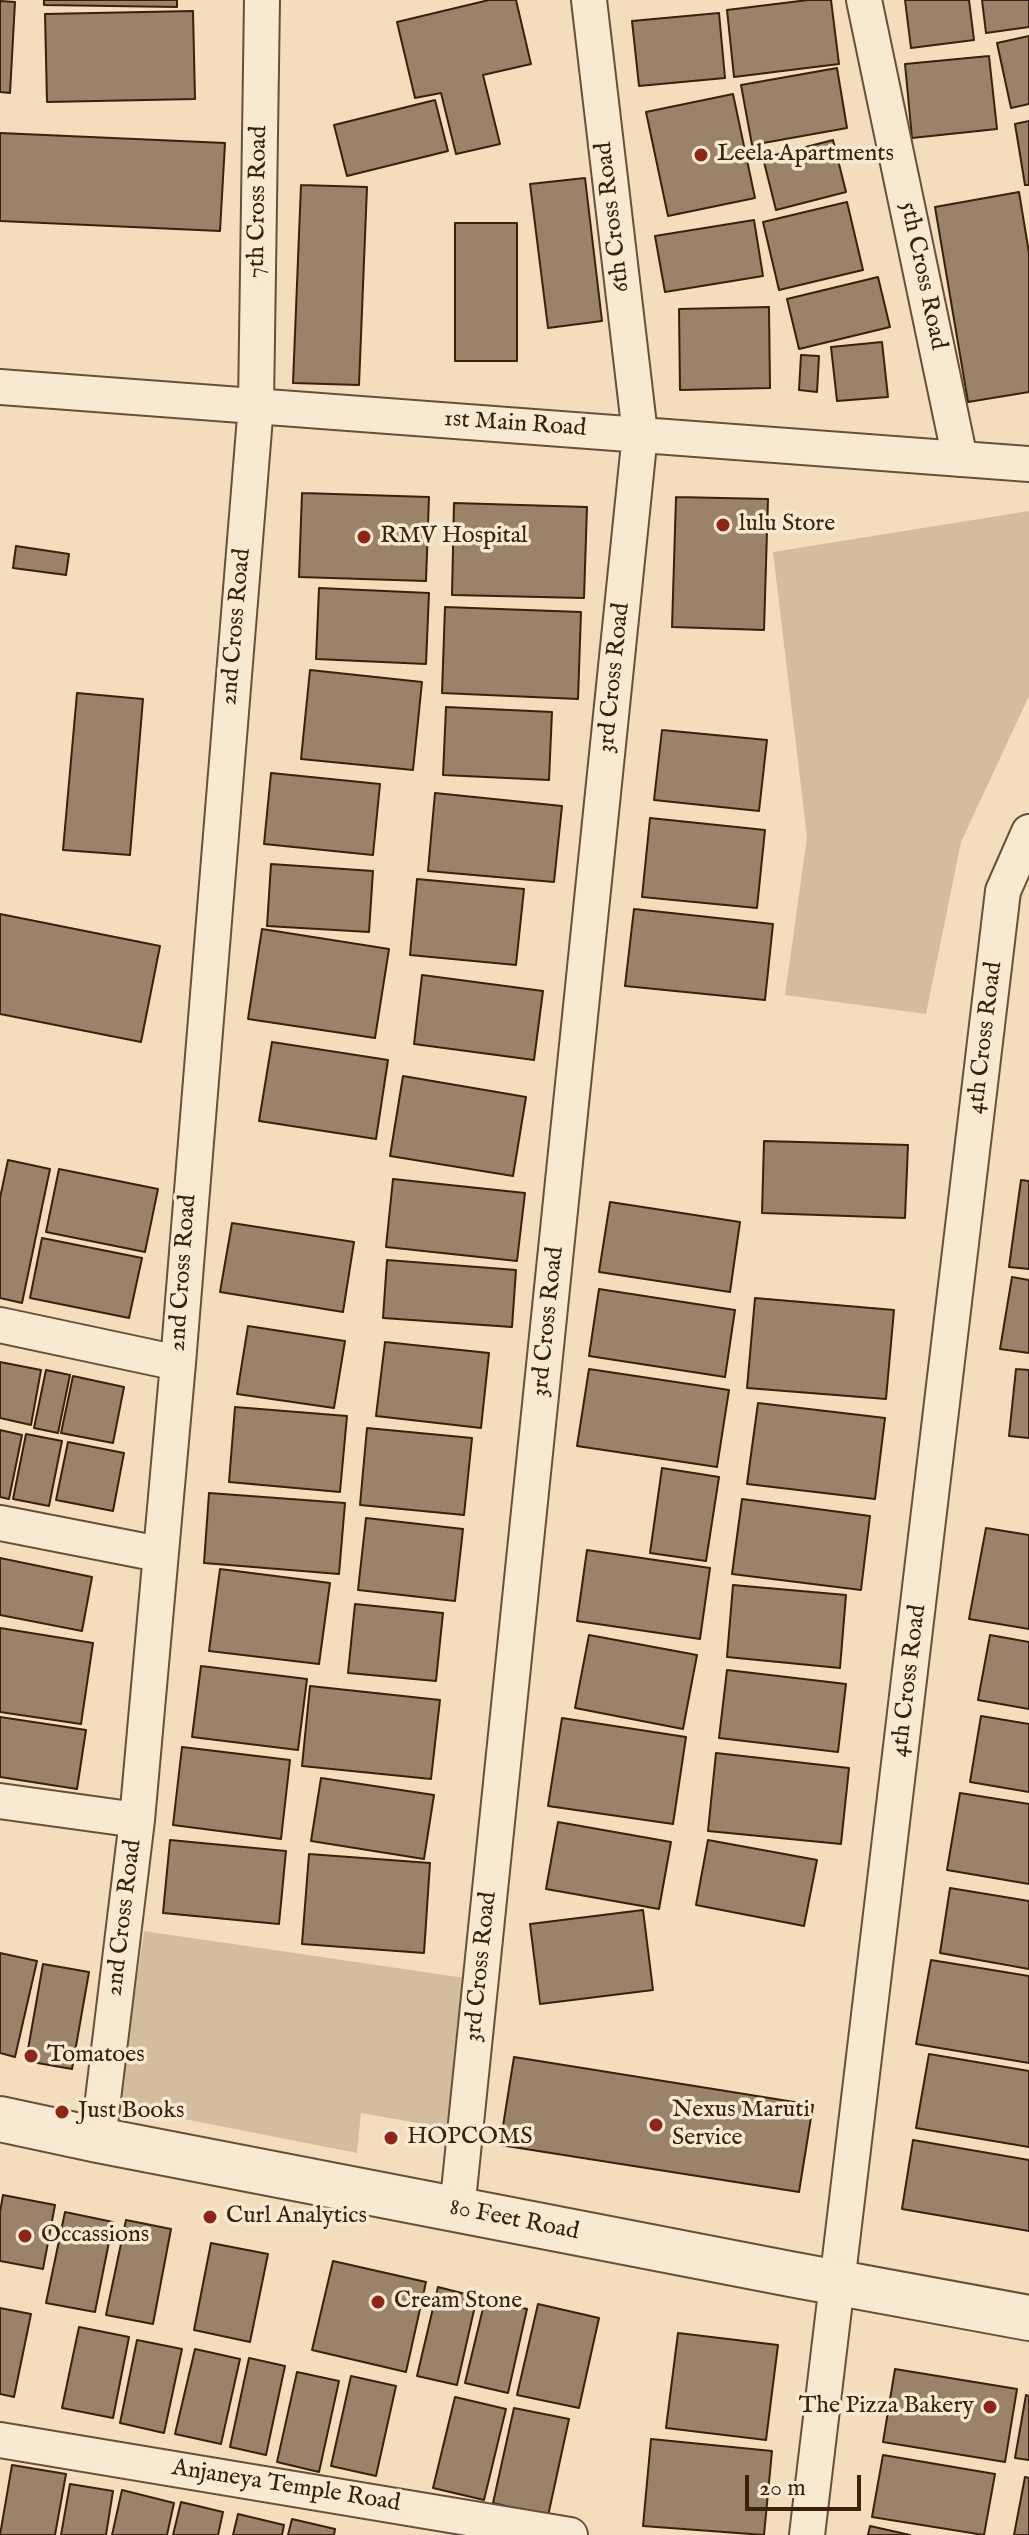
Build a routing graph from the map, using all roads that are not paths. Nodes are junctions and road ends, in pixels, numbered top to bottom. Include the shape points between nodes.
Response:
1 (262, 0) edge
2 (589, 0) edge
3 (864, 0) edge
4 (0, 387) edge
5 (256, 405) junction
6 (640, 434) junction
7 (960, 459) junction
8 (1029, 464) edge
9 (1029, 832) edge
10 (0, 1325) edge
11 (178, 1363) junction
12 (0, 1523) edge
13 (159, 1554) junction
14 (0, 1801) edge
15 (137, 1820) junction
16 (0, 2119) edge
17 (98, 2140) junction
18 (457, 2210) junction
19 (838, 2283) junction
20 (1029, 2318) edge
21 (0, 2440) edge
22 (570, 2535) edge
23 (807, 2535) edge

1 - 5 street, 7th Cross Road
2 - 6 street, 6th Cross Road
3 - 7 street, 5th Cross Road
4 - 5 street, 1st Main Road
5 - 6 street, 1st Main Road
5 - 11 street, 2nd Cross Road
6 - 7 street, 1st Main Road
6 - 18 street, 3rd Cross Road
7 - 8 street, 1st Main Road
9 - 19 street, 4th Cross Road via 1003,891
10 - 11 street
11 - 13 street, 2nd Cross Road
12 - 13 street
13 - 15 street, 2nd Cross Road
14 - 15 street
15 - 17 street, 2nd Cross Road
16 - 17 street, 80 Feet Road
17 - 18 street, 80 Feet Road
18 - 19 street, 80 Feet Road
19 - 20 street, 80 Feet Road
19 - 23 street, 4th Cross Road
21 - 22 street, Anjaneya Temple Road

